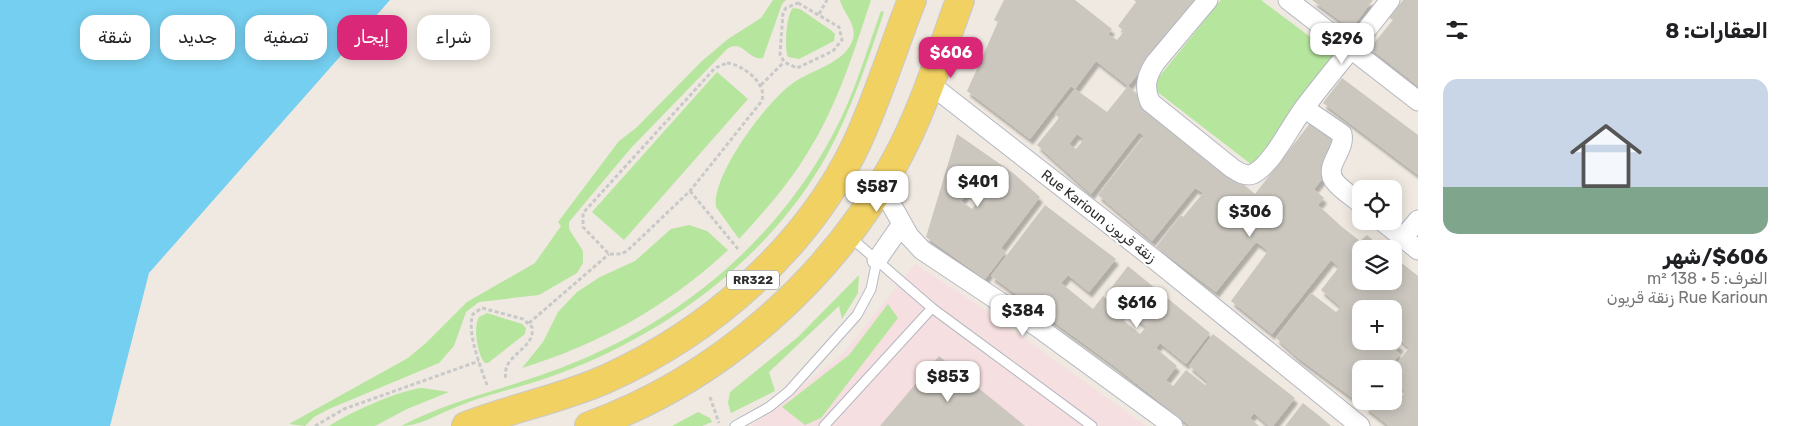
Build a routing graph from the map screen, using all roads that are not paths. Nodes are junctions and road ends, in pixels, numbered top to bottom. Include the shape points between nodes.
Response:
1 (912, 0) edge
2 (960, 0) edge
3 (1208, 0) edge
4 (1288, 0) edge
5 (1390, 0) edge
6 (1352, 50) junction
7 (930, 84) junction
8 (1418, 101) edge
9 (1304, 108) junction
10 (881, 186) junction
11 (1352, 197) edge
12 (1418, 220) edge
13 (902, 224) junction
14 (1393, 230) edge
15 (848, 235) junction
16 (1403, 238) junction
17 (1418, 250) edge
18 (877, 260) junction
19 (932, 308) junction
20 (593, 425) edge
21 (466, 426) edge
22 (735, 426) edge
23 (824, 426) edge
24 (1092, 426) edge
25 (1173, 426) edge
26 (1360, 426) edge

1 - 21 main road, RR322 via 870,115 855,146 820,205 769,265 703,322 637,363 573,392
2 - 7 main road, RR322
3 - 9 street via 1148,72 1146,91 1150,102 1232,168 1248,175 1270,158
4 - 6 street
5 - 6 street
6 - 8 street
6 - 9 street
7 - 10 main road, RR322 via 908,136
7 - 26 street, Rue Karioun زنقة قريون via 1167,269
9 - 11 street via 1342,134 1332,177
10 - 13 street
10 - 15 main road, RR322
12 - 16 street
13 - 18 street
13 - 25 street via 922,250 1039,328
14 - 16 street
15 - 18 lane
15 - 20 main road, RR322 via 808,282 739,342 670,388
16 - 17 street
18 - 19 lane
18 - 22 lane via 871,289 858,316 789,391 769,407
19 - 23 lane
19 - 24 lane

